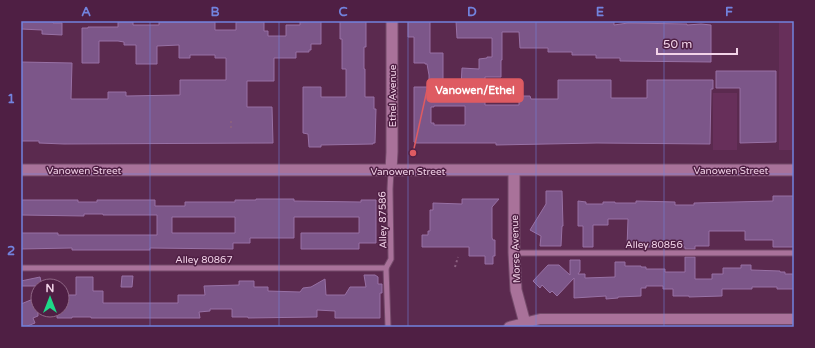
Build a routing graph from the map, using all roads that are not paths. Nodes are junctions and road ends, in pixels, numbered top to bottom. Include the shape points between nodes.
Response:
1 (392, 21) edge
2 (21, 170) edge
3 (391, 170) junction
4 (794, 170) edge
5 (514, 171) junction
6 (514, 252) junction
7 (794, 253) edge
8 (21, 268) edge
9 (386, 268) junction
10 (794, 319) edge
11 (525, 325) edge
12 (388, 327) edge
13 (509, 327) edge

1 - 3 main road, Ethel Avenue
2 - 3 main road, Vanowen Street
3 - 5 main road, Vanowen Street
3 - 9 lane, Alley 87586 via 391,259
4 - 5 main road, Vanowen Street
5 - 6 main road, Morse Avenue
6 - 7 lane, Alley 80856
6 - 11 main road, Morse Avenue via 516,290
8 - 9 lane, Alley 80867
9 - 12 lane, Alley 87586
10 - 11 street via 540,319
11 - 13 street

